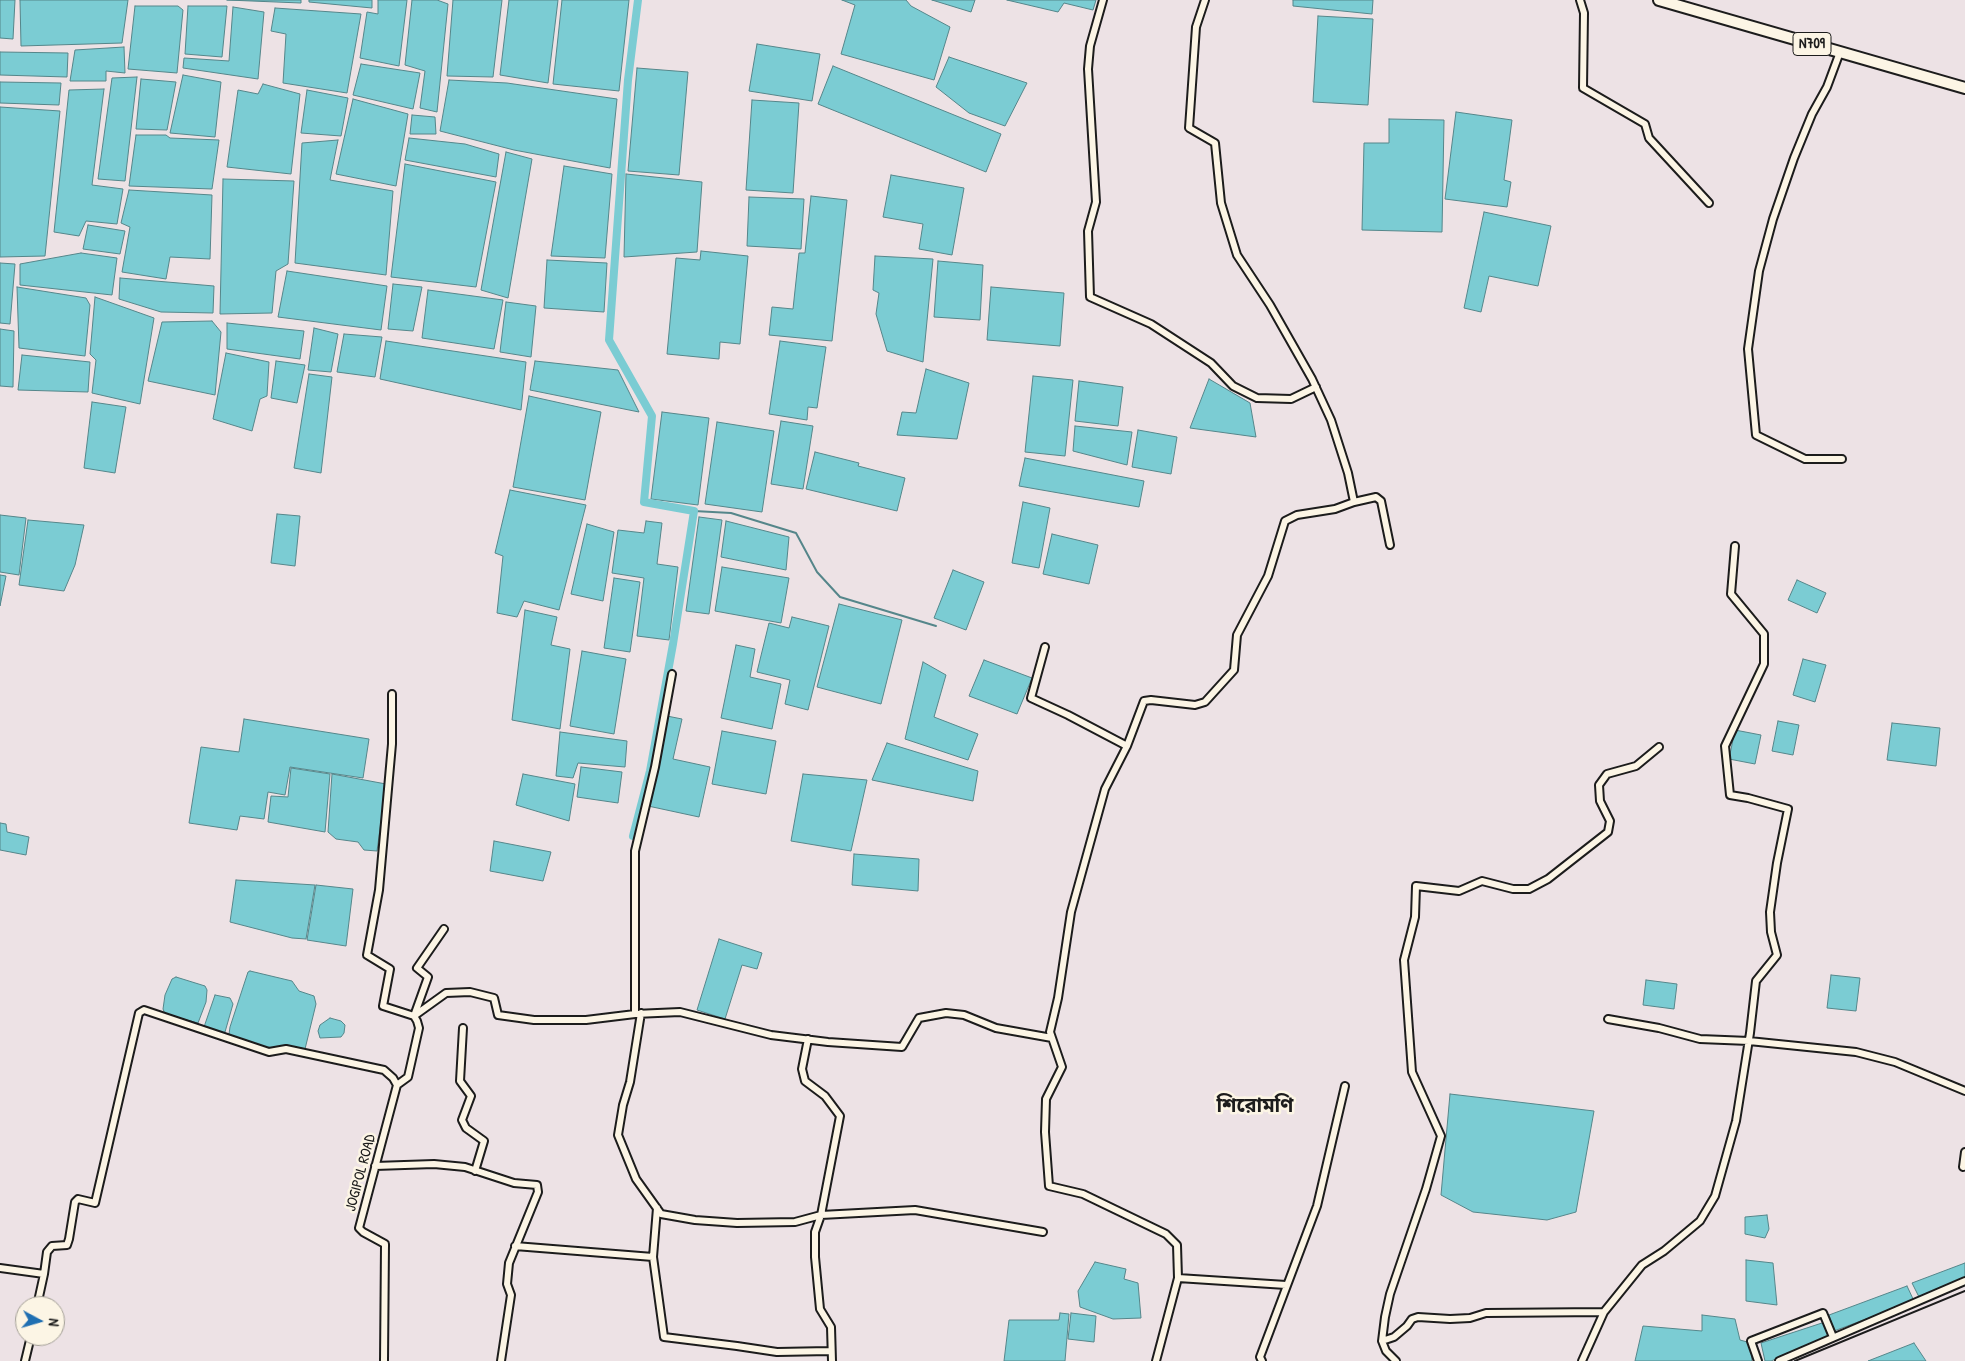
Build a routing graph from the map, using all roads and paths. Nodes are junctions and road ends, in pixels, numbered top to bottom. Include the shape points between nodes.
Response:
1 (1103, 0) edge
2 (1205, 0) edge
3 (1580, 0) edge
4 (1659, 0) edge
5 (1840, 52) junction
6 (1965, 88) edge
7 (1708, 203) dead end
8 (1316, 387) junction
9 (1842, 459) dead end
10 (1354, 502) junction
11 (1390, 545) dead end
12 (1735, 546) dead end
13 (1045, 647) dead end
14 (672, 674) dead end
15 (392, 694) dead end
16 (1127, 746) junction
17 (1659, 747) dead end
18 (444, 929) dead end
19 (638, 1014) junction
20 (414, 1016) junction
21 (1608, 1018) dead end
22 (463, 1028) dead end
23 (1052, 1038) junction
24 (808, 1039) junction
25 (1749, 1041) junction
26 (397, 1085) junction
27 (1345, 1086) dead end
28 (1965, 1091) edge
29 (1965, 1152) edge
30 (375, 1166) junction
31 (1963, 1167) dead end
32 (475, 1170) junction
33 (657, 1207) junction
34 (821, 1215) junction
35 (1043, 1232) dead end
36 (515, 1246) junction
37 (653, 1258) junction
38 (0, 1268) edge
39 (44, 1274) junction
40 (1178, 1278) junction
41 (1965, 1281) edge
42 (1286, 1285) junction
43 (39, 1296) edge
44 (1604, 1312) junction
45 (1833, 1337) junction
46 (1382, 1340) junction
47 (29, 1346) edge
48 (830, 1351) junction
49 (26, 1361) edge
50 (384, 1361) edge
51 (501, 1361) edge
52 (832, 1361) edge
53 (1156, 1361) edge
54 (1262, 1361) edge
55 (1396, 1361) edge
56 (1582, 1361) edge
57 (1758, 1361) edge
58 (1779, 1361) edge

1 - 8 street via 1090,46 1088,69 1096,202 1088,231 1090,297 1151,324 1211,362 1232,386 1257,398 1291,399
2 - 8 street via 1196,27 1189,128 1215,143 1221,203 1237,255
3 - 7 street via 1584,13 1583,88 1646,124 1649,138
4 - 5 highway, N709
5 - 6 highway, N709
5 - 9 street via 1828,87 1812,114 1794,158 1773,219 1758,271 1748,350 1756,434 1805,459
8 - 10 street via 1331,420
10 - 11 street via 1376,497 1381,501
10 - 16 street via 1335,509 1297,515 1285,521 1268,576 1237,635 1234,670 1205,702 1195,705 1144,701
12 - 25 street via 1731,594 1764,634 1764,664 1725,746 1730,795 1788,809 1776,863 1770,912 1777,955 1756,981
13 - 16 street via 1031,698
14 - 19 street via 655,768 635,851
15 - 20 street via 392,744 379,890 367,955 390,969 382,1006
16 - 23 street via 1104,789 1080,875 1050,1032
17 - 46 street via 1636,766 1607,774 1599,785 1600,801 1610,821 1608,832 1548,879 1529,889 1513,889 1482,881 1459,892 1416,886 1415,917 1404,960 1412,1072 1441,1136 1390,1294
18 - 20 street via 417,968 428,977
19 - 20 street via 586,1020 525,1019 498,1015 494,998 470,992 446,993
19 - 24 street via 680,1012 772,1035
19 - 33 street via 630,1082 618,1135 636,1179
20 - 26 street, JOGIPOL ROAD via 419,1028 408,1077
21 - 25 street via 1700,1039
22 - 32 street via 460,1081 471,1096 462,1120 466,1128 484,1141
23 - 24 street via 996,1028 964,1015 946,1013 919,1018 902,1047
23 - 40 street via 1062,1067 1046,1099 1049,1186 1083,1194 1166,1234 1177,1245
24 - 34 street via 802,1070 805,1081 825,1096 840,1116
25 - 28 street via 1856,1052 1895,1062
25 - 44 street via 1736,1121 1715,1196 1700,1222 1642,1265
26 - 30 street, JOGIPOL ROAD
26 - 39 street via 384,1070 286,1050 269,1052 144,1010 138,1013 95,1202 78,1199 75,1202 67,1244 52,1246
27 - 42 street via 1317,1206
29 - 31 street
30 - 32 street via 434,1164
30 - 50 street, JOGIPOL ROAD via 359,1228 385,1244
32 - 36 street via 514,1183 537,1186 538,1192
33 - 34 street via 661,1214 737,1223 795,1222
33 - 37 street
34 - 35 street via 915,1210
34 - 48 street via 815,1232 816,1257 820,1309 831,1326
36 - 37 street
36 - 51 street via 509,1262 507,1284 512,1295
37 - 48 street via 664,1338 777,1352
38 - 39 street
39 - 43 street
40 - 42 street
40 - 53 street
41 - 45 street
42 - 54 street via 1260,1357
44 - 46 street via 1486,1313 1450,1319 1418,1317 1394,1337
44 - 56 street
45 - 57 street via 1823,1313 1751,1341
45 - 58 street
46 - 55 street via 1386,1351
47 - 49 street
48 - 52 street

